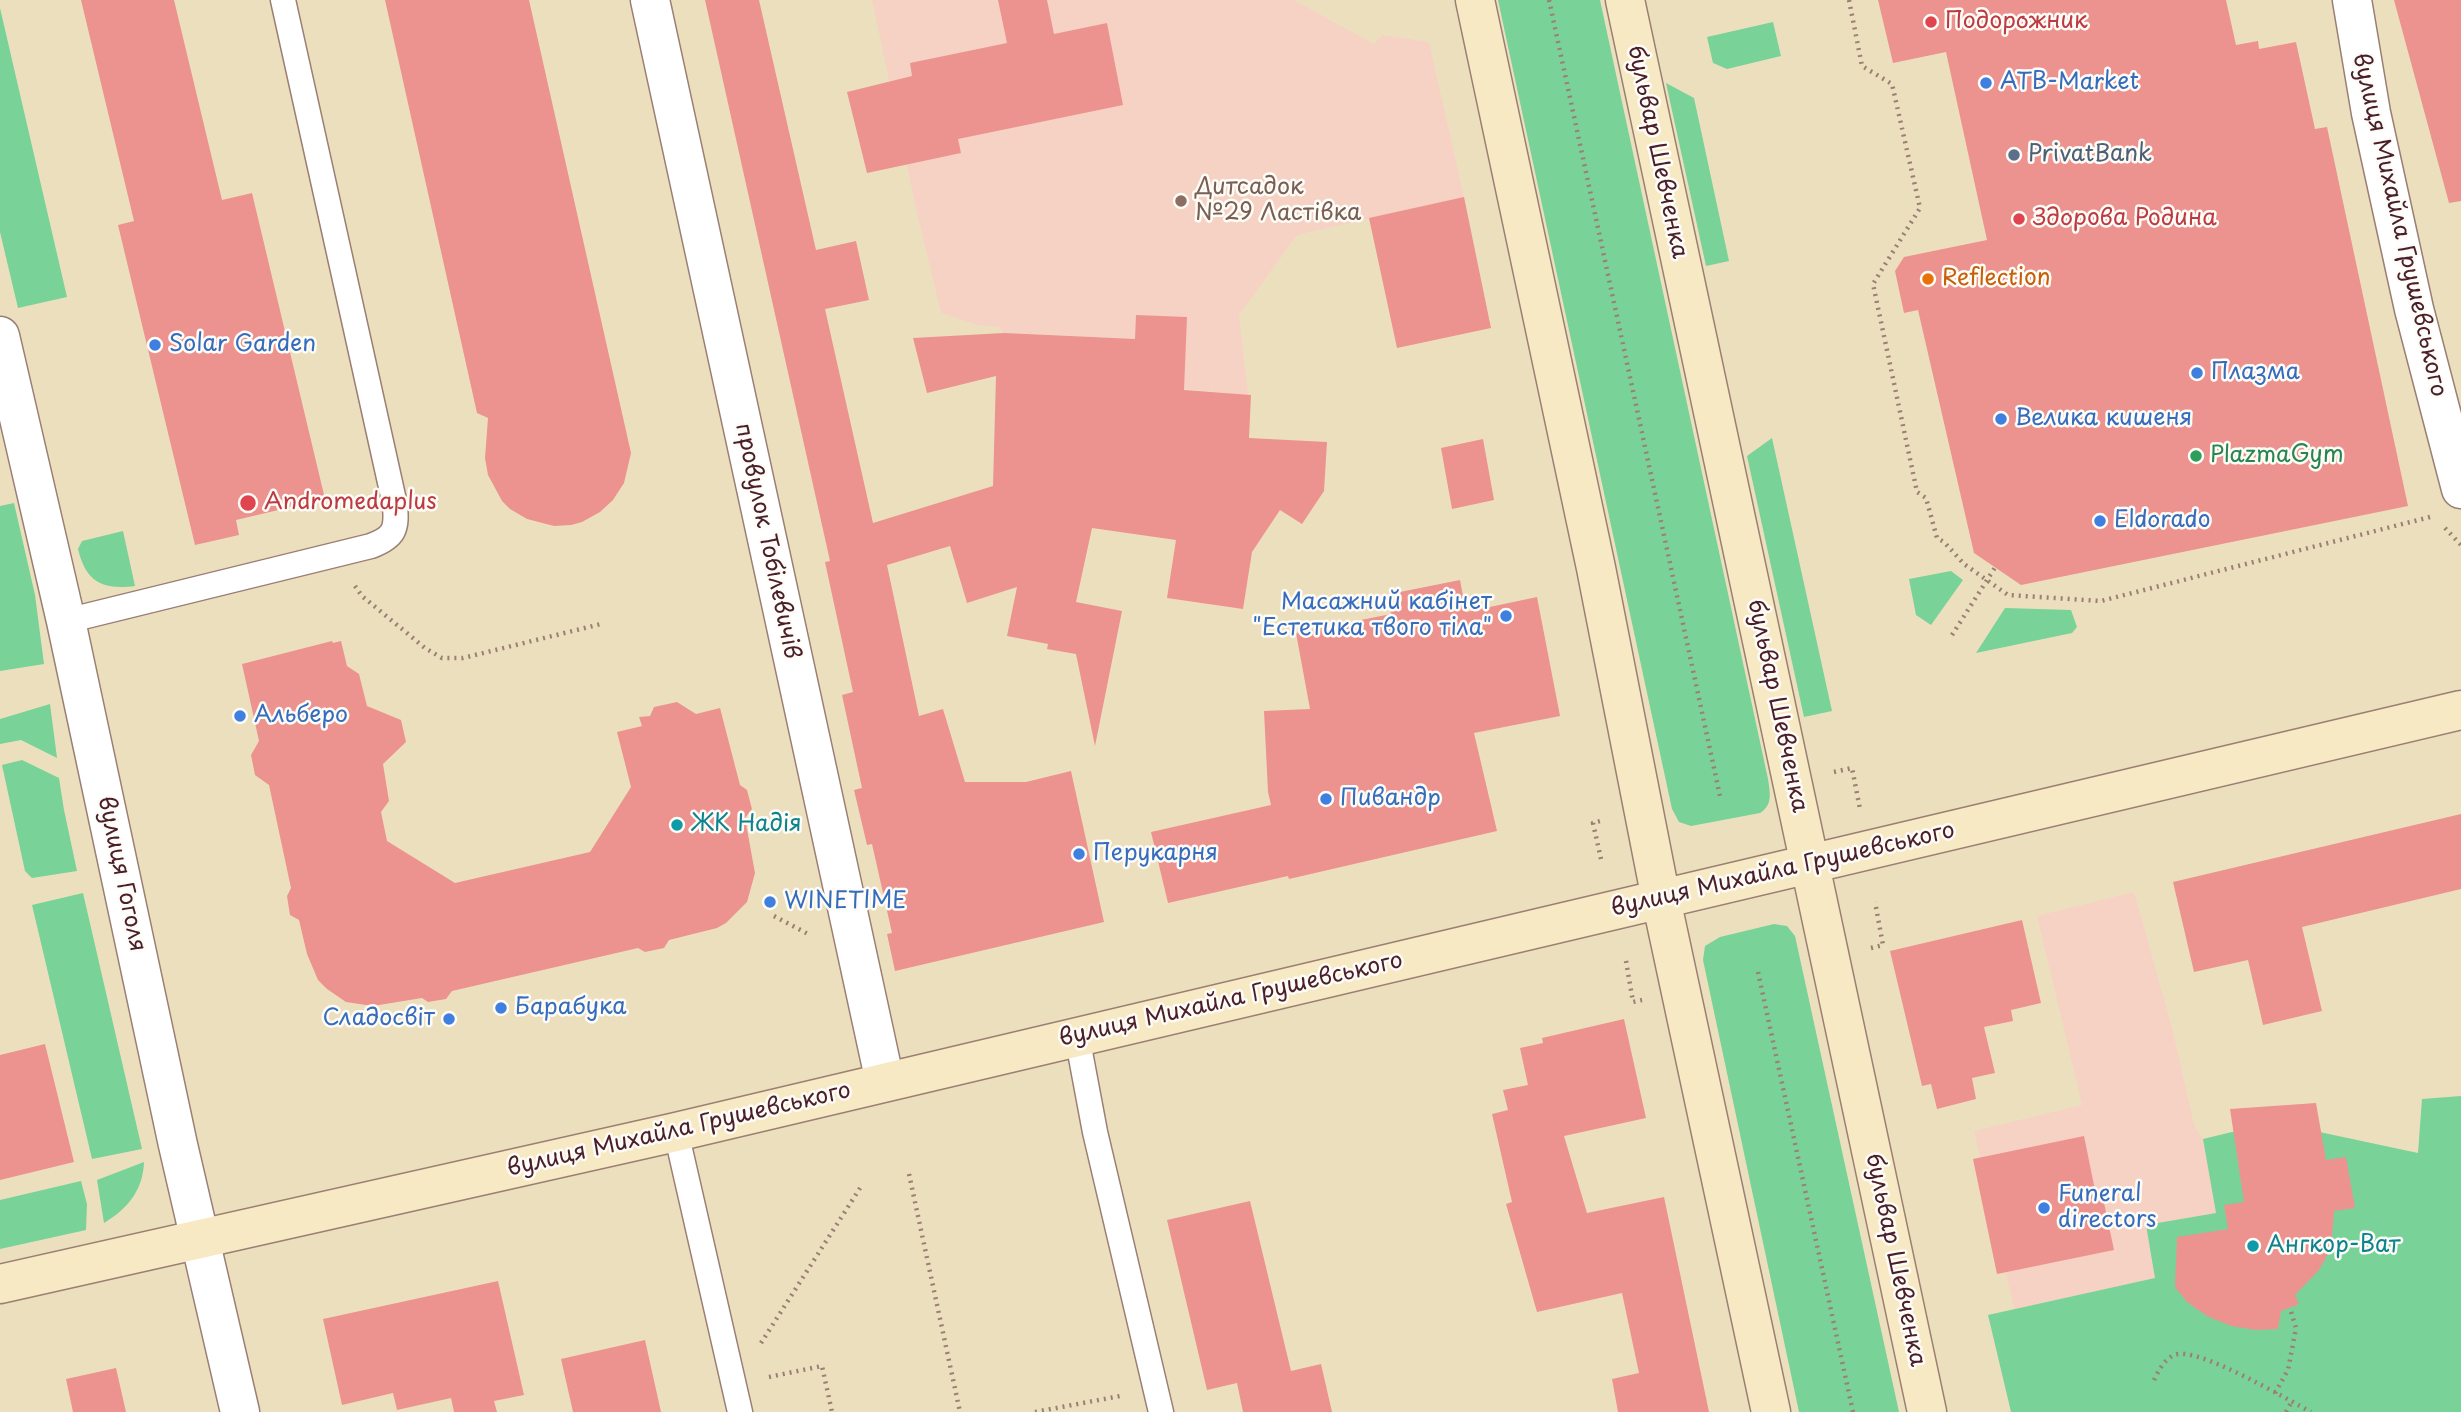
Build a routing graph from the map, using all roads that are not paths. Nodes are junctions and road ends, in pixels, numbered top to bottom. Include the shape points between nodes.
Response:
1 (283, 0) edge
2 (650, 0) edge
3 (1475, 0) edge
4 (1625, 0) edge
5 (2351, 0) edge
6 (0, 336) edge
7 (2461, 489) edge
8 (66, 621) junction
9 (2461, 710) edge
10 (1810, 864) junction
11 (1661, 899) junction
12 (1077, 1037) junction
13 (885, 1082) junction
14 (676, 1132) junction
15 (201, 1239) junction
16 (0, 1284) edge
17 (1158, 1400) edge
18 (240, 1412) edge
19 (740, 1412) edge
20 (1771, 1412) edge
21 (1927, 1412) edge

1 - 8 lane via 395,505 395,527 384,541
2 - 13 street, провулок Тобілевичів
3 - 11 main road via 1597,568
4 - 10 main road, бульвар Шевченка
5 - 7 street, вулиця Михайла Грушевського via 2414,309
6 - 8 street, вулиця Гоголя
8 - 15 street, вулиця Гоголя
9 - 10 main road, вулиця Михайла Грушевського
10 - 11 main road, вулиця Михайла Грушевського
10 - 21 main road, бульвар Шевченка
11 - 12 main road, вулиця Михайла Грушевського
11 - 20 main road
12 - 13 main road, вулиця Михайла Грушевського
12 - 17 lane
13 - 14 main road, вулиця Михайла Грушевського
14 - 15 main road, вулиця Михайла Грушевського
14 - 19 lane
15 - 16 main road, вулиця Михайла Грушевського
15 - 18 street, вулиця Гоголя

